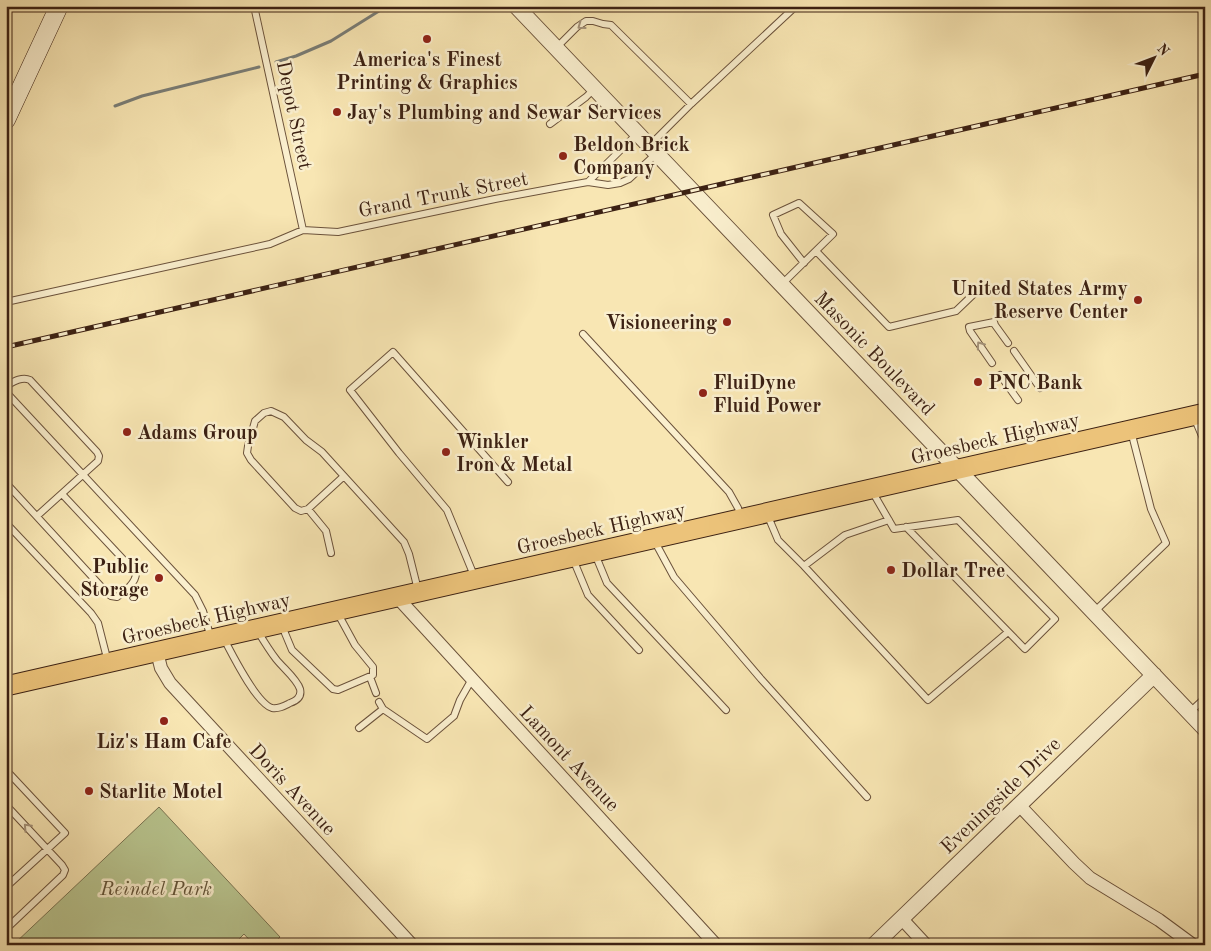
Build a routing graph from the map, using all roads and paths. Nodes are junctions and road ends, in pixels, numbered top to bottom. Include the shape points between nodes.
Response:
1 (59, 6) edge
2 (254, 6) edge
3 (516, 6) edge
4 (796, 6) edge
5 (556, 48) junction
6 (595, 88) junction
7 (691, 104) junction
8 (8, 110) edge
9 (550, 124) dead end
10 (638, 134) junction
11 (653, 149) junction
12 (588, 182) junction
13 (303, 230) junction
14 (816, 251) junction
15 (804, 262) junction
16 (782, 284) junction
17 (980, 288) dead end
18 (6, 302) edge
19 (583, 334) dead end
20 (1008, 343) dead end
21 (1014, 351) dead end
22 (992, 363) dead end
23 (1000, 375) dead end
24 (6, 386) edge
25 (1040, 388) dead end
26 (6, 392) edge
27 (1018, 400) dead end
28 (1199, 414) edge
29 (1131, 430) junction
30 (1205, 443) edge
31 (958, 469) junction
32 (83, 474) junction
33 (344, 476) junction
34 (508, 482) dead end
35 (6, 483) edge
36 (871, 490) junction
37 (62, 494) junction
38 (308, 510) junction
39 (767, 513) junction
40 (37, 516) junction
41 (741, 519) junction
42 (889, 520) junction
43 (6, 523) edge
44 (906, 527) junction
45 (653, 539) junction
46 (594, 552) junction
47 (331, 553) dead end
48 (572, 557) junction
49 (804, 566) junction
50 (475, 580) junction
51 (418, 593) junction
52 (397, 597) junction
53 (336, 611) junction
54 (1094, 612) junction
55 (281, 623) junction
56 (257, 629) junction
57 (1008, 632) junction
58 (217, 638) junction
59 (638, 650) dead end
60 (157, 652) junction
61 (108, 663) junction
62 (1154, 675) junction
63 (370, 677) junction
64 (472, 680) junction
65 (6, 686) edge
66 (376, 693) dead end
67 (1205, 698) edge
68 (379, 702) dead end
69 (383, 709) junction
70 (726, 710) dead end
71 (1189, 712) junction
72 (360, 728) dead end
73 (1205, 729) edge
74 (6, 770) edge
75 (867, 797) dead end
76 (6, 805) edge
77 (1019, 805) junction
78 (47, 849) junction
79 (6, 887) edge
80 (901, 918) junction
81 (6, 929) edge
82 (412, 945) edge
83 (716, 945) edge
84 (874, 945) edge
85 (926, 945) edge
86 (1193, 945) edge

1 - 8 main road
2 - 13 lane, Depot Street
3 - 5 street, Masonic Boulevard
4 - 7 lane, Grand Trunk Street
5 - 6 street, Masonic Boulevard
7 -> 5 lane via 611,25 586,21
6 - 9 lane
6 - 10 street, Masonic Boulevard
7 - 11 lane, Grand Trunk Street
10 - 11 street, Masonic Boulevard
10 - 12 lane
11 - 12 lane, Grand Trunk Street via 624,182 608,185
11 - 16 street, Masonic Boulevard
12 - 13 lane, Grand Trunk Street via 338,232
13 - 18 lane via 270,244
14 - 15 lane
14 - 15 lane via 833,234 799,203 773,215 781,234
14 - 17 lane via 889,327 956,311
15 - 16 lane
16 - 31 street, Masonic Boulevard
19 - 41 lane via 729,492
22 -> 20 lane via 969,327 994,322
21 - 25 lane
23 - 27 lane
24 - 32 lane via 21,378 30,380 97,452 98,460
26 - 32 lane
28 - 29 main road, Groesbeck Highway
28 - 30 lane
29 - 31 main road, Groesbeck Highway
29 - 54 lane via 1151,509 1166,543
31 - 36 main road, Groesbeck Highway
31 - 54 street, Masonic Boulevard
32 - 37 lane
32 - 58 lane via 195,594
33 - 38 lane
33 - 38 lane via 284,417 271,411 264,413 256,421 247,453 295,508
33 - 51 lane via 404,542
34 - 50 lane via 393,352 350,390 447,510
35 - 40 lane
36 - 39 main road, Groesbeck Highway
36 - 42 lane
37 - 40 lane
37 - 40 lane via 136,573 135,581 120,595 108,594
38 - 47 lane via 326,531
39 - 41 main road, Groesbeck Highway
39 - 49 lane via 778,540
41 - 45 main road, Groesbeck Highway
42 - 44 lane via 894,529
42 - 49 lane via 845,535
43 - 61 lane via 91,613 98,623
44 - 57 lane
44 - 57 lane via 958,520 1055,619 1024,649
45 - 46 main road, Groesbeck Highway
45 - 75 lane via 674,577
46 - 48 main road, Groesbeck Highway
46 - 70 lane via 607,583
48 - 50 main road, Groesbeck Highway
48 - 59 lane via 588,595
49 - 57 lane via 928,700
50 - 51 main road, Groesbeck Highway
51 - 52 main road, Groesbeck Highway
52 - 53 main road, Groesbeck Highway
52 - 64 street, Lamont Avenue
53 - 55 main road, Groesbeck Highway
53 - 63 lane via 355,646 373,667
54 - 62 street, Masonic Boulevard
55 - 56 main road, Groesbeck Highway
55 - 63 lane via 292,650 333,689
56 - 58 main road, Groesbeck Highway
56 - 58 lane via 271,653 300,689 296,701 270,708
58 - 60 main road, Groesbeck Highway
60 - 61 main road, Groesbeck Highway
60 - 82 street, Doris Avenue via 170,683
61 - 65 main road, Groesbeck Highway
62 - 71 street, Masonic Boulevard
62 - 77 street, Eveningside Drive
63 - 66 lane
64 - 69 lane via 454,716 427,738
64 - 83 street, Lamont Avenue
67 - 71 lane
68 - 69 lane
69 - 72 lane
71 - 73 street, Masonic Boulevard
74 - 78 lane via 65,833
78 -> 76 lane
77 - 80 street, Eveningside Drive
77 - 86 street via 1090,878
78 - 79 lane
78 - 81 lane via 64,868 64,873
80 - 84 street, Eveningside Drive
80 - 85 street

